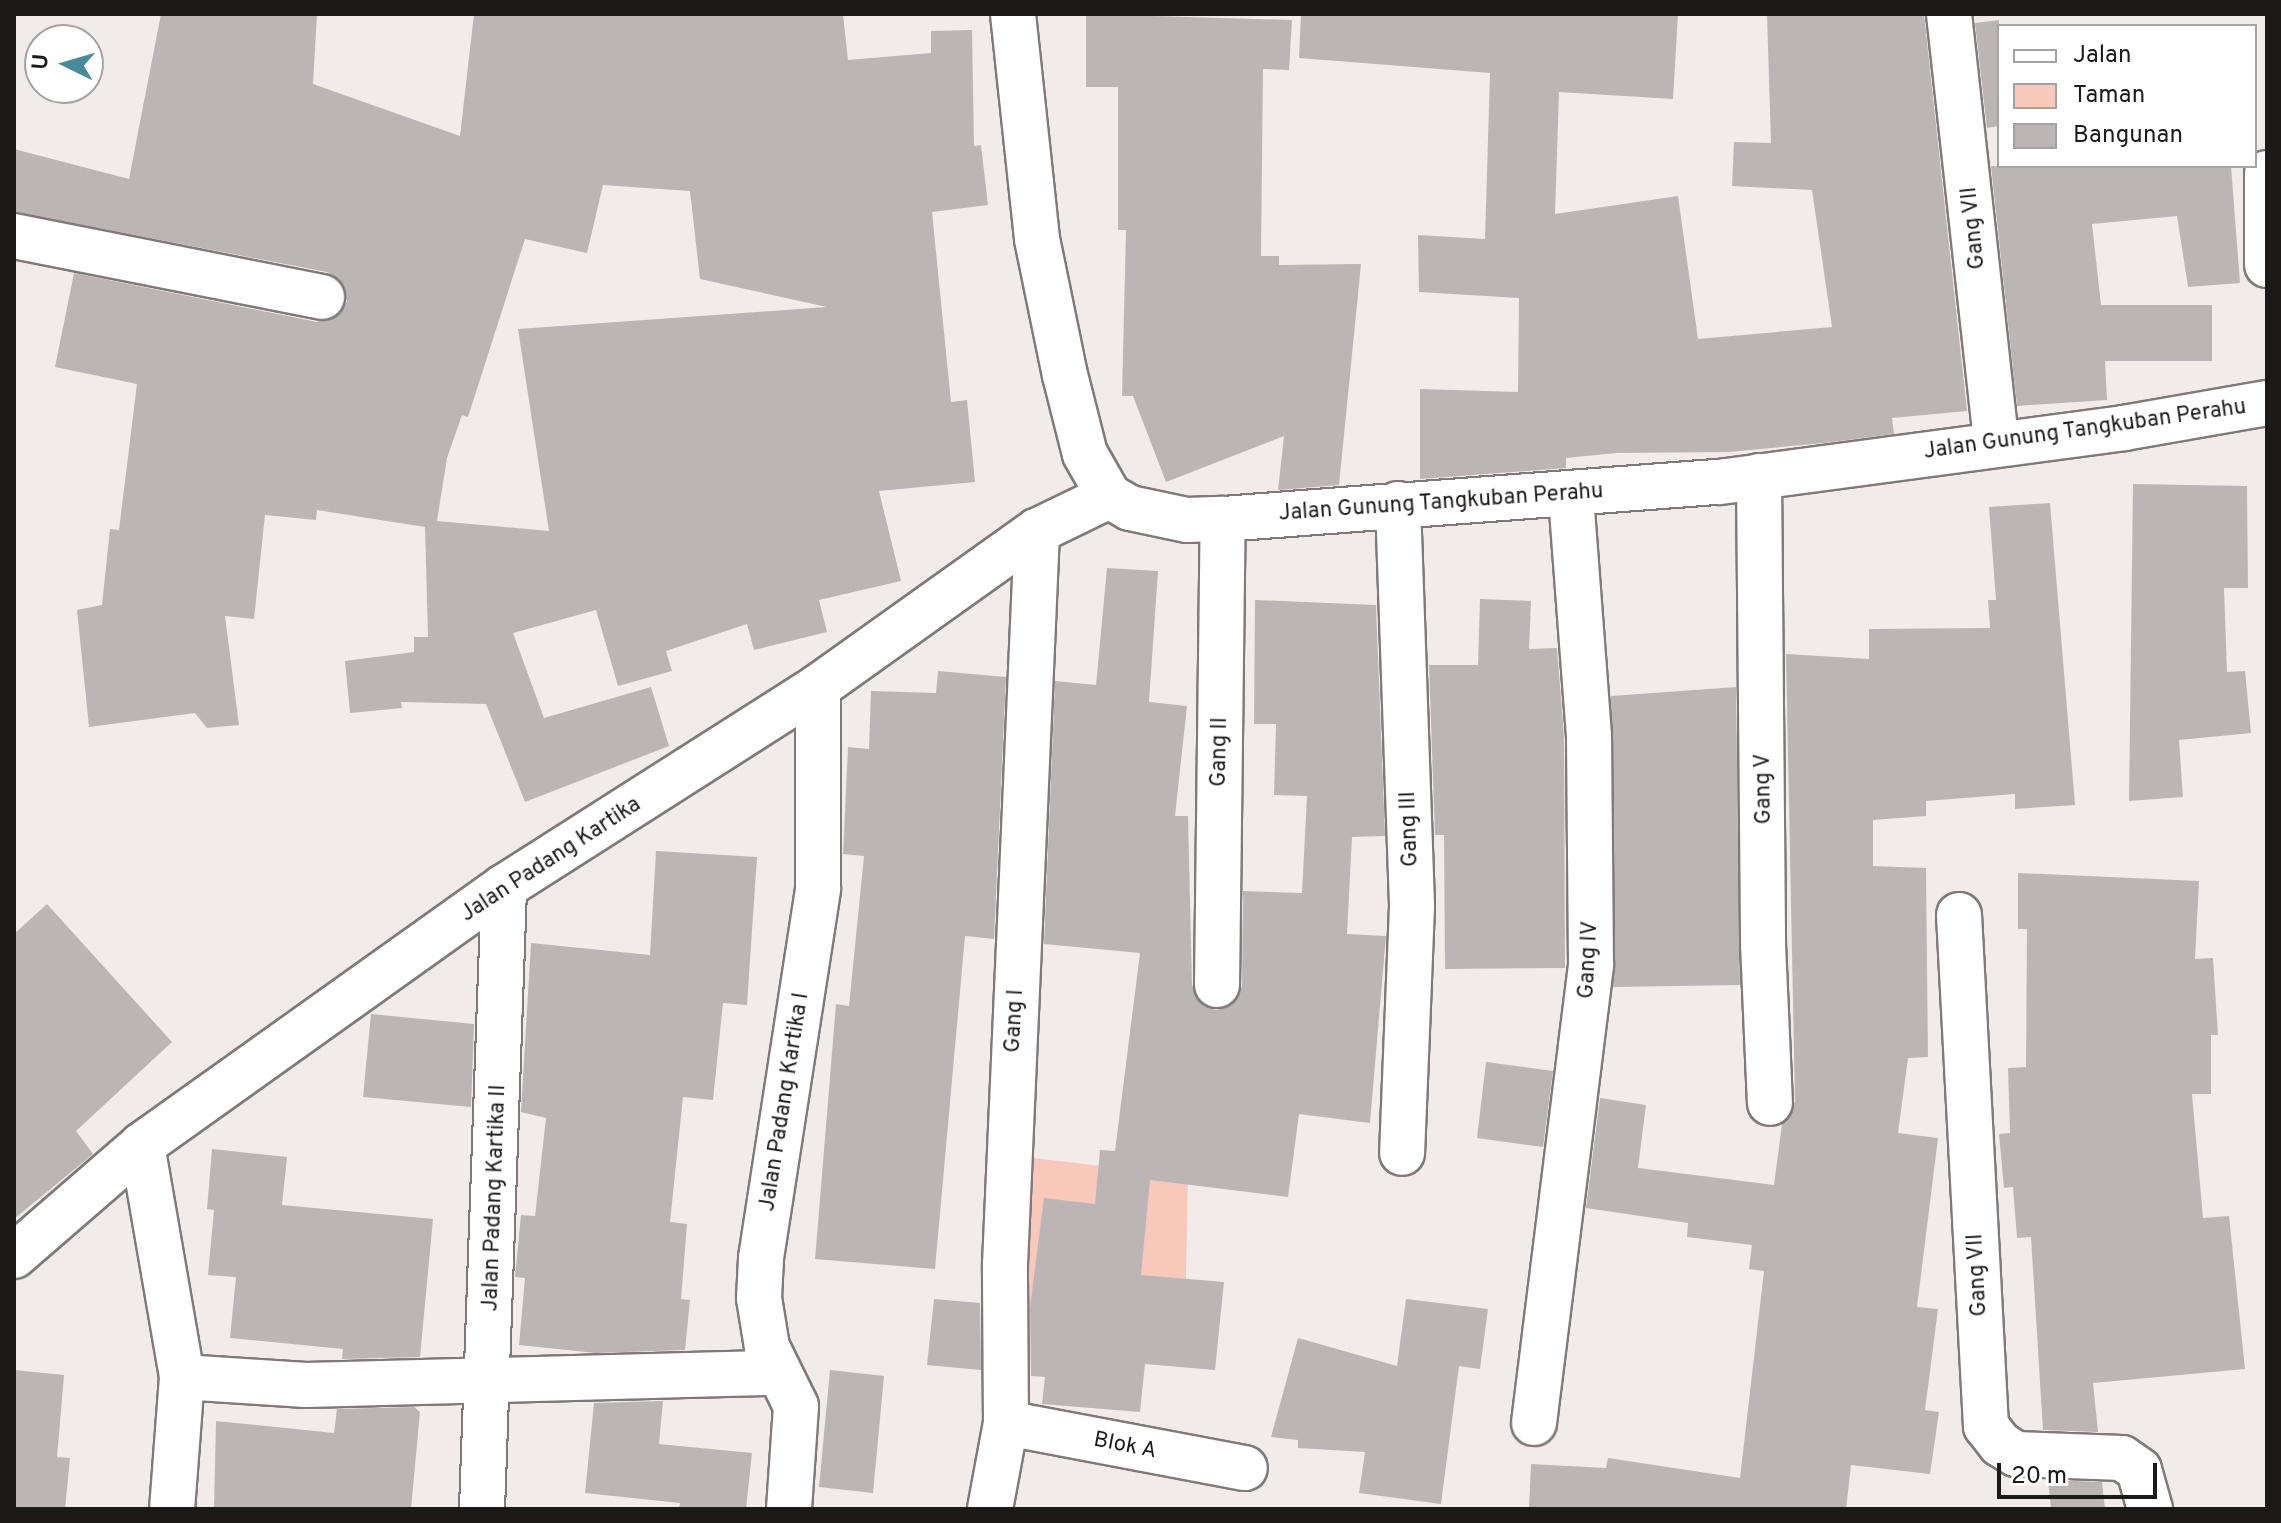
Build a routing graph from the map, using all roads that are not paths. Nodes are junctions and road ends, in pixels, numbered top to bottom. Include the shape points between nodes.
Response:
1 (1013, 14) edge
2 (1949, 14) edge
3 (2267, 173) edge
4 (14, 236) edge
5 (2267, 265) edge
6 (322, 297) dead end
7 (2267, 403) edge
8 (1996, 443) junction
9 (1759, 476) junction
10 (1571, 494) junction
11 (1109, 496) junction
12 (1398, 504) junction
13 (1223, 519) junction
14 (1037, 531) junction
15 (818, 687) junction
16 (504, 887) junction
17 (1959, 915) dead end
18 (1217, 985) dead end
19 (1770, 1103) dead end
20 (142, 1145) junction
21 (1402, 1153) dead end
22 (14, 1256) edge
23 (776, 1373) junction
24 (182, 1377) junction
25 (489, 1380) junction
26 (1006, 1423) junction
27 (1534, 1423) dead end
28 (1245, 1468) dead end
29 (172, 1509) edge
30 (482, 1509) edge
31 (789, 1509) edge
32 (990, 1509) edge
33 (2150, 1509) edge

1 - 11 street via 1037,239 1085,454
2 - 8 street, Gang VII
3 - 5 street
4 - 6 street
7 - 8 street, Jalan Gunung Tangkuban Perahu
8 - 9 street, Jalan Gunung Tangkuban Perahu
9 - 10 street, Jalan Gunung Tangkuban Perahu
9 - 19 street, Gang V via 1763,944
10 - 12 street, Jalan Gunung Tangkuban Perahu
10 - 27 street, Gang IV via 1589,736 1591,953
11 - 13 street, Jalan Gunung Tangkuban Perahu via 1130,508 1187,520
11 - 14 street, Jalan Padang Kartika
12 - 13 street, Jalan Gunung Tangkuban Perahu
12 - 21 street, Gang III via 1412,906
13 - 18 street, Gang II
14 - 15 street, Jalan Padang Kartika
14 - 26 street, Gang I via 1005,1265
15 - 16 street, Jalan Padang Kartika
15 - 23 street, Jalan Padang Kartika I via 818,888 761,1258 759,1298
16 - 20 street, Jalan Padang Kartika
16 - 25 street, Jalan Padang Kartika II
17 - 33 street, Gang VII via 1986,1426 2016,1454 2122,1458 2139,1470
20 - 22 street, Jalan Padang Kartika
20 - 24 street
23 - 25 street
23 - 31 street, Jalan Padang Kartika I via 786,1381 796,1406
24 - 25 street via 306,1385
24 - 29 street
25 - 30 street, Jalan Padang Kartika II
26 - 28 street, Blok A
26 - 32 street, Gang I

